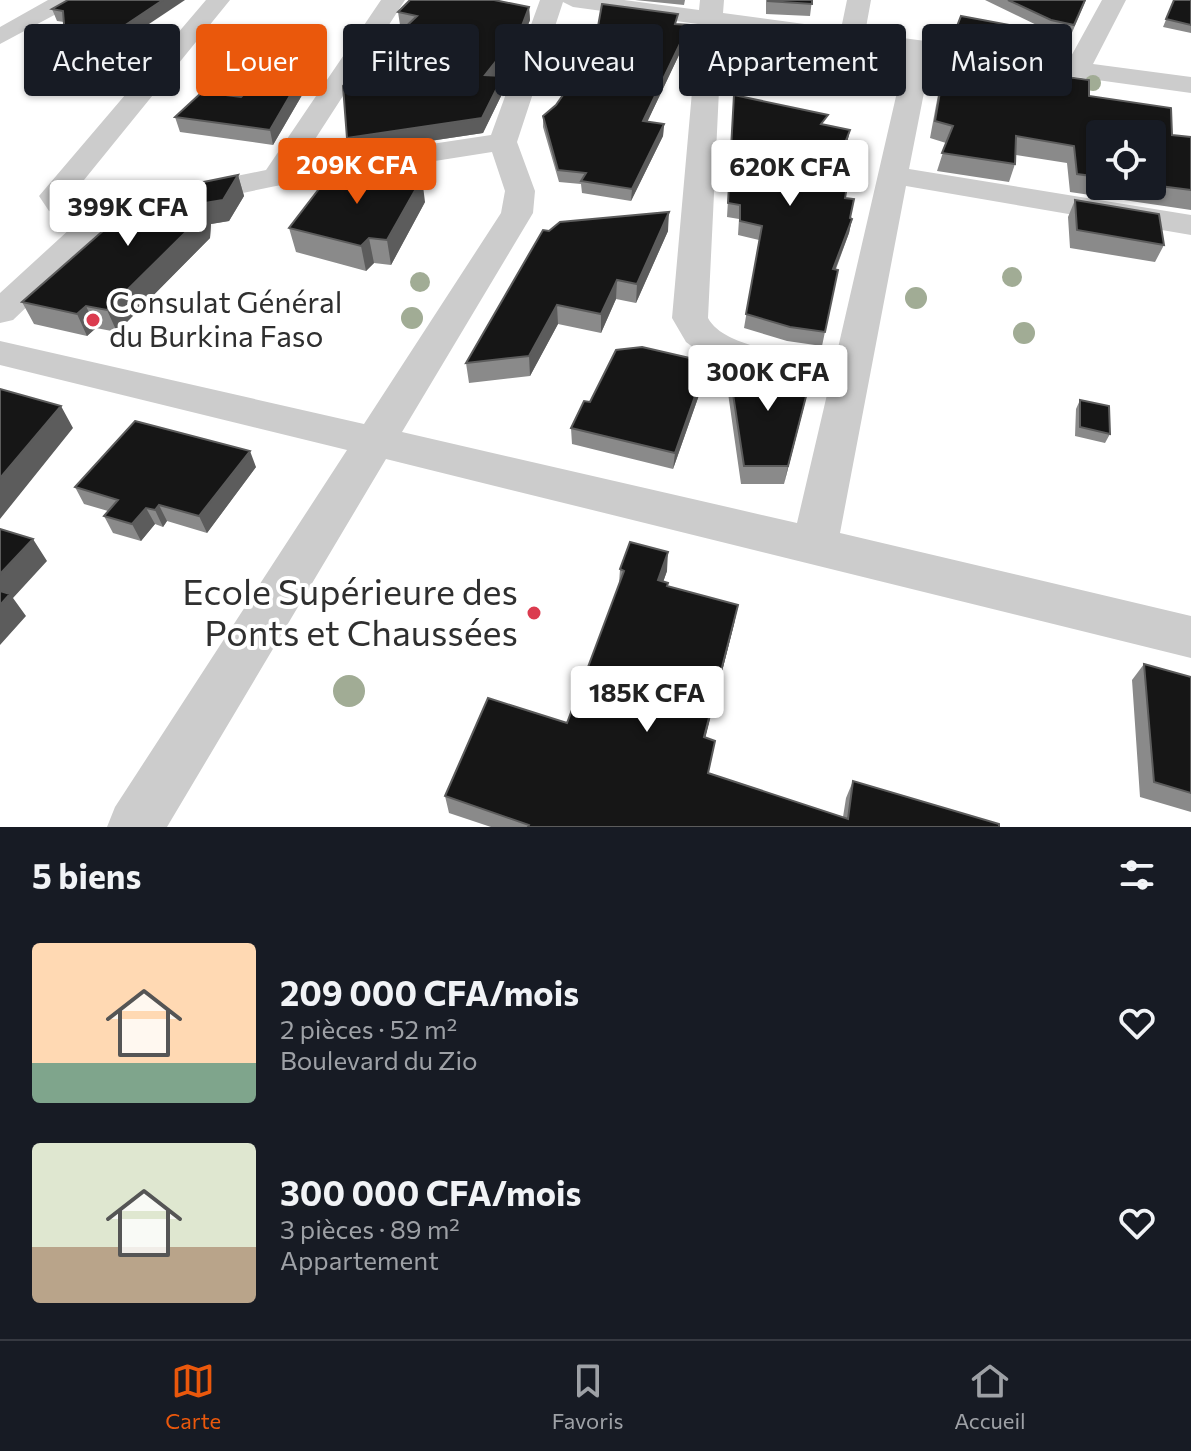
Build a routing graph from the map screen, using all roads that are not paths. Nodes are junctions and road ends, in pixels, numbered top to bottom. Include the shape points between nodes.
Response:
1 (65, 0) edge
2 (218, 0) edge
3 (393, 0) edge
4 (552, 0) edge
5 (573, 0) edge
6 (1114, 0) edge
7 (860, 1) edge
8 (712, 9) edge
9 (787, 24) edge
10 (855, 24) edge
11 (0, 37) edge
12 (906, 45) edge
13 (920, 47) junction
14 (1077, 69) junction
15 (1191, 85) edge
16 (503, 142) junction
17 (893, 175) junction
18 (276, 177) junction
19 (108, 212) junction
20 (1191, 225) edge
21 (0, 312) edge
22 (0, 353) edge
23 (850, 377) junction
24 (377, 442) junction
25 (815, 545) junction
26 (1191, 637) edge
27 (135, 827) edge

1 - 11 street
2 - 19 street via 55,196 60,204
3 - 18 street
4 - 16 street
5 - 8 street
6 - 14 street
7 - 10 street
8 - 9 street
8 - 23 street via 690,318 706,342 723,351
12 - 13 street
13 - 14 street
13 - 17 street
14 - 15 street
16 - 18 street
16 - 24 street via 520,191 517,213
17 - 20 street
17 - 23 street
18 - 19 street
19 - 21 street
22 - 24 street
23 - 25 street
24 - 25 street
24 - 27 street
25 - 26 street

